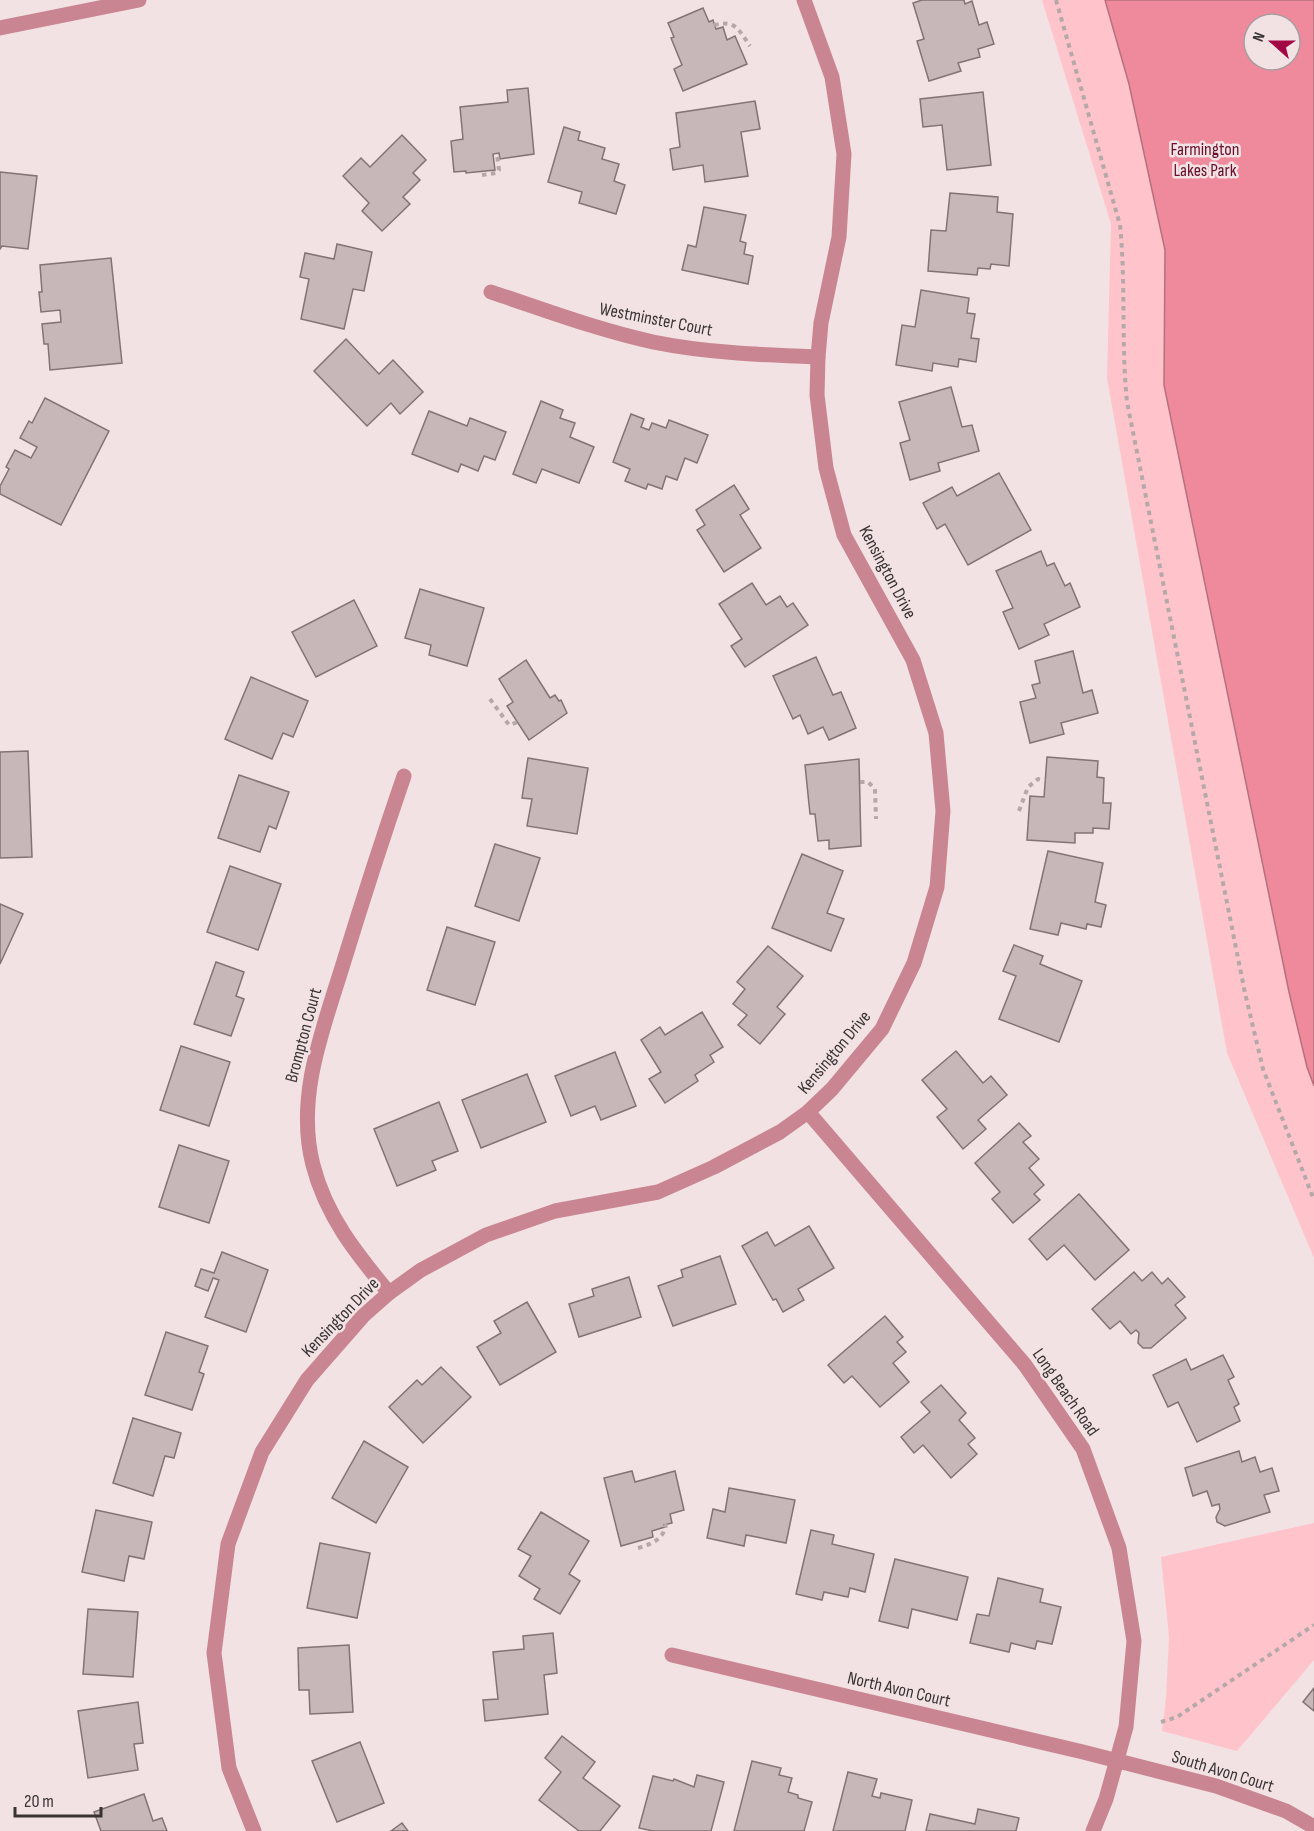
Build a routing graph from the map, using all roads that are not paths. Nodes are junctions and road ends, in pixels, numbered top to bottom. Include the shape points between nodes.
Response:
1 (139, 0) edge
2 (804, 0) edge
3 (0, 28) edge
4 (492, 292) dead end
5 (818, 357) junction
6 (404, 776) dead end
7 (808, 1112) junction
8 (389, 1293) junction
9 (672, 1655) dead end
10 (1117, 1761) junction
11 (1314, 1827) edge
12 (254, 1831) edge
13 (1093, 1831) edge

1 - 3 street
2 - 5 street, Kensington Drive via 832,77 844,154 839,237
4 - 5 street, Westminster Court via 600,329 655,342 719,351
5 - 7 street, Kensington Drive via 817,395 826,468 844,535 913,660 936,733 943,811 937,887 914,963 882,1029
6 - 8 street, Brompton Court via 316,1051 307,1101 307,1134 313,1166 335,1222
7 - 8 street, Kensington Drive via 780,1132 658,1192 555,1211 486,1235 421,1270
7 - 10 street, Long Beach Road via 1025,1365 1083,1449 1119,1548 1134,1641 1126,1727
8 - 12 street, Kensington Drive via 363,1316 307,1380 262,1452 228,1544 214,1653 229,1768
9 - 10 street, North Avon Court
10 - 11 street, South Avon Court via 1216,1786 1286,1811
10 - 13 street, Long Beach Road

